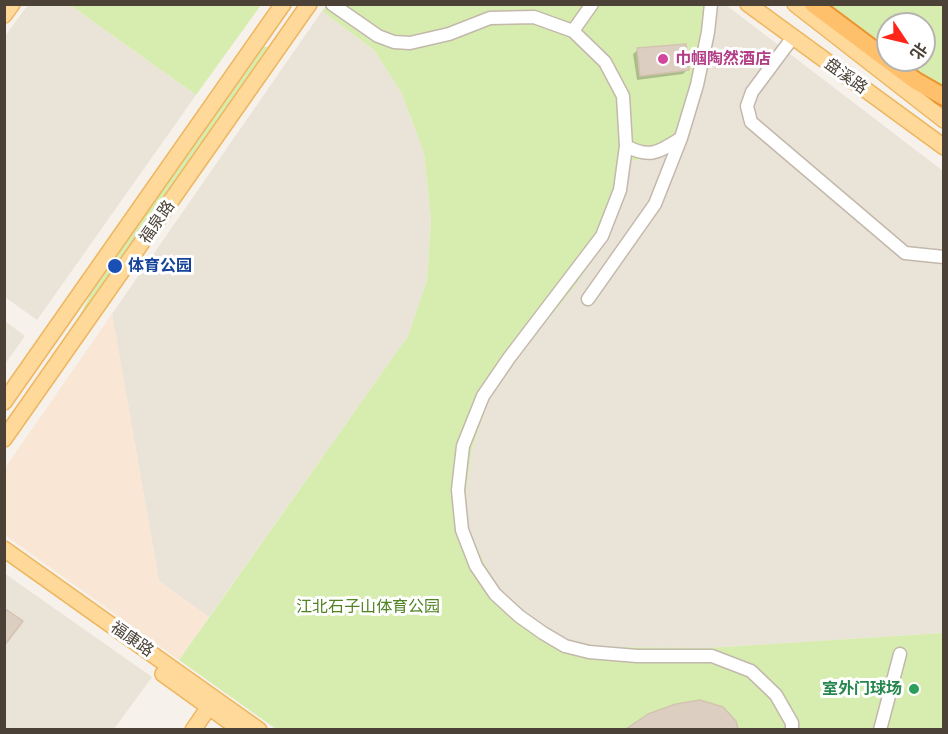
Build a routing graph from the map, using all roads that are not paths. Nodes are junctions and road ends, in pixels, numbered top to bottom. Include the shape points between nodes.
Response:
1 (12, 4) edge
2 (283, 4) edge
3 (309, 4) edge
4 (332, 4) edge
5 (592, 4) edge
6 (711, 4) edge
7 (748, 4) edge
8 (795, 4) edge
9 (813, 4) edge
10 (4, 15) edge
11 (573, 31) junction
12 (793, 37) junction
13 (256, 43) junction
14 (274, 54) junction
15 (944, 97) edge
16 (944, 120) edge
17 (681, 138) junction
18 (626, 146) junction
19 (944, 147) edge
20 (944, 257) edge
21 (588, 299) dead end
22 (4, 402) edge
23 (4, 439) edge
24 (4, 549) edge
25 (4, 561) edge
26 (900, 654) dead end
27 (216, 705) junction
28 (193, 729) edge
29 (204, 729) edge
30 (241, 729) edge
31 (259, 729) edge
32 (792, 729) edge
33 (880, 729) edge

1 - 10 main road
2 - 13 main road, 福泉路
3 - 14 main road, 福泉路
4 - 11 street via 378,36 394,42 410,43 449,34 490,18 534,17
5 - 11 street
6 - 17 street via 697,85
7 - 12 main road, 盘溪路
8 - 16 main road, 盘溪路
9 - 15 highway via 916,81
11 - 18 street via 605,63 623,96
12 - 19 main road, 盘溪路
12 - 20 street via 752,92 747,106 751,122 905,253
13 - 14 main road via 270,44
13 - 22 main road, 福泉路
14 - 23 main road, 福泉路
17 - 18 street via 661,150 641,154
17 - 21 street via 655,204
18 - 32 street via 620,190 602,237 483,396 463,446 458,490 462,530 476,566 495,594 543,633 565,646 588,652 712,656 741,667 751,671 776,696
24 - 27 main road, 福康路
25 - 27 main road, 福康路
26 - 33 street
27 - 28 main road
27 - 29 main road
27 - 30 main road, 福康路
27 - 31 main road, 福康路

